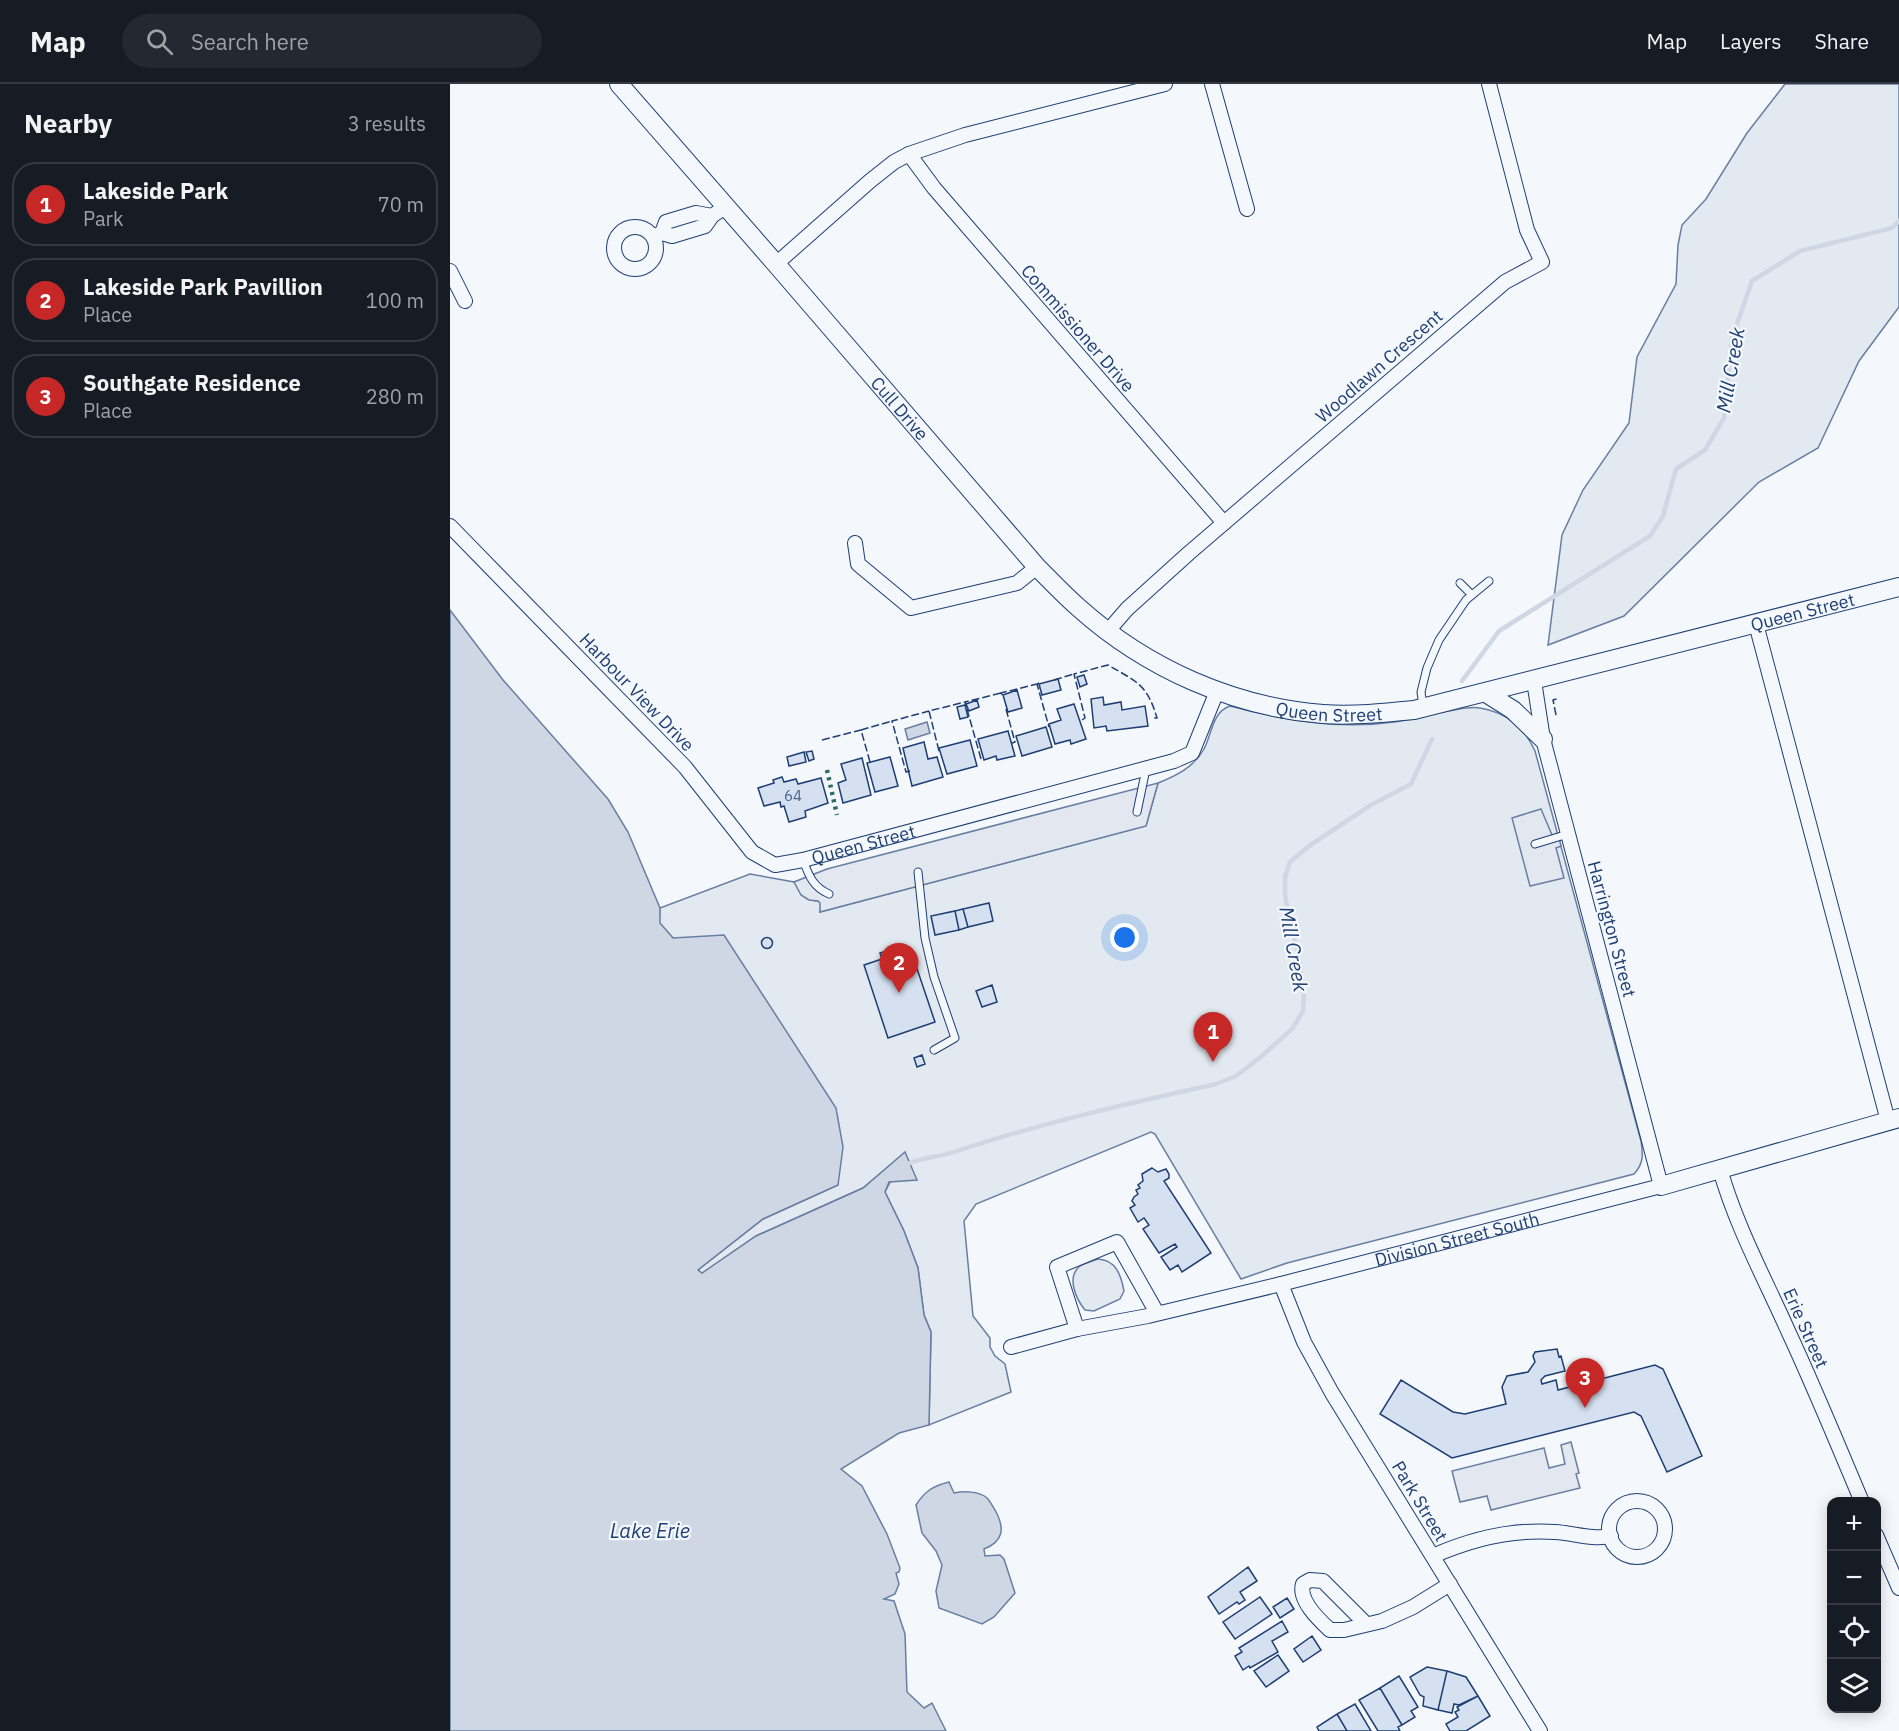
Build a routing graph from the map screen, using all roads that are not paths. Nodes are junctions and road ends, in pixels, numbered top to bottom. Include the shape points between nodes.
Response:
1 (619, 84) edge
2 (1165, 84) edge
3 (1212, 84) edge
4 (1489, 84) edge
5 (909, 154) junction
6 (1246, 209) dead end
7 (718, 211) junction
8 (658, 235) dead end
9 (777, 264) junction
10 (450, 271) edge
11 (465, 301) dead end
12 (1224, 523) junction
13 (450, 526) edge
14 (855, 543) dead end
15 (1036, 567) junction
16 (1490, 580) dead end
17 (1460, 583) dead end
18 (1899, 587) edge
19 (1472, 596) junction
20 (1756, 624) junction
21 (1108, 631) junction
22 (1534, 681) junction
23 (1217, 691) junction
24 (1486, 693) junction
25 (1423, 709) junction
26 (1543, 740) junction
27 (1146, 769) junction
28 (1137, 812) dead end
29 (1568, 834) junction
30 (1535, 844) dead end
31 (802, 860) junction
32 (918, 872) dead end
33 (829, 894) dead end
34 (934, 1050) dead end
35 (1894, 1120) edge
36 (1720, 1169) junction
37 (1661, 1186) junction
38 (1281, 1284) junction
39 (1157, 1313) junction
40 (1077, 1329) junction
41 (1011, 1347) dead end
42 (1860, 1497) edge
43 (1611, 1536) junction
44 (1881, 1547) edge
45 (1433, 1556) junction
46 (1450, 1584) junction
47 (1899, 1588) edge
48 (1366, 1624) junction
49 (1534, 1729) edge

1 - 7 street, Cull Drive
2 - 5 street via 965,135
3 - 6 street
4 - 12 street, Woodlawn Crescent via 1527,230 1542,261 1505,282
5 - 9 street via 862,187
5 - 12 street, Commissioner Drive via 941,197
7 - 8 street via 666,222
7 - 9 street, Cull Drive
9 - 15 street, Cull Drive
10 - 11 street
12 - 21 street, Woodlawn Crescent via 1140,597
13 - 31 street, Harbour View Drive via 684,767 752,852 775,865
14 - 15 street via 858,564 911,608 1017,583
15 - 21 street, Cull Drive
16 - 19 lane
17 - 19 lane
18 - 20 street, Queen Street
19 - 25 lane via 1439,640 1421,692
20 - 22 street, Queen Street
20 - 35 street
21 - 23 street, Cull Drive via 1167,669
22 - 24 street, Queen Street
22 - 26 street, Harrington Street
23 - 25 street, Queen Street via 1322,714 1370,715
23 - 27 street, Queen Street via 1192,753
24 - 25 street, Queen Street
24 - 26 street via 1514,710
26 - 29 street, Harrington Street
27 - 28 lane
27 - 31 street, Queen Street
29 - 30 lane
29 - 37 street, Harrington Street
31 - 33 lane via 813,884
32 - 34 lane via 934,977 955,1038
35 - 36 street, Division Street South
36 - 37 street, Division Street South
36 - 42 street, Erie Street via 1744,1234
37 - 38 street, Division Street South
38 - 39 street, Division Street South
38 - 45 street, Park Street via 1304,1342 1332,1393
39 - 40 street, Division Street South
39 - 40 street via 1118,1242 1057,1267
40 - 41 street, Division Street South
43 - 43 street via 1618,1549 1627,1555 1649,1554 1664,1539 1663,1517 1647,1502 1626,1503 1611,1518
43 - 45 street via 1501,1534
44 - 47 street
45 - 46 street, Park Street
46 - 48 street via 1404,1612
46 - 49 street, Park Street
48 - 48 street via 1323,1581 1303,1584 1308,1604 1330,1630

